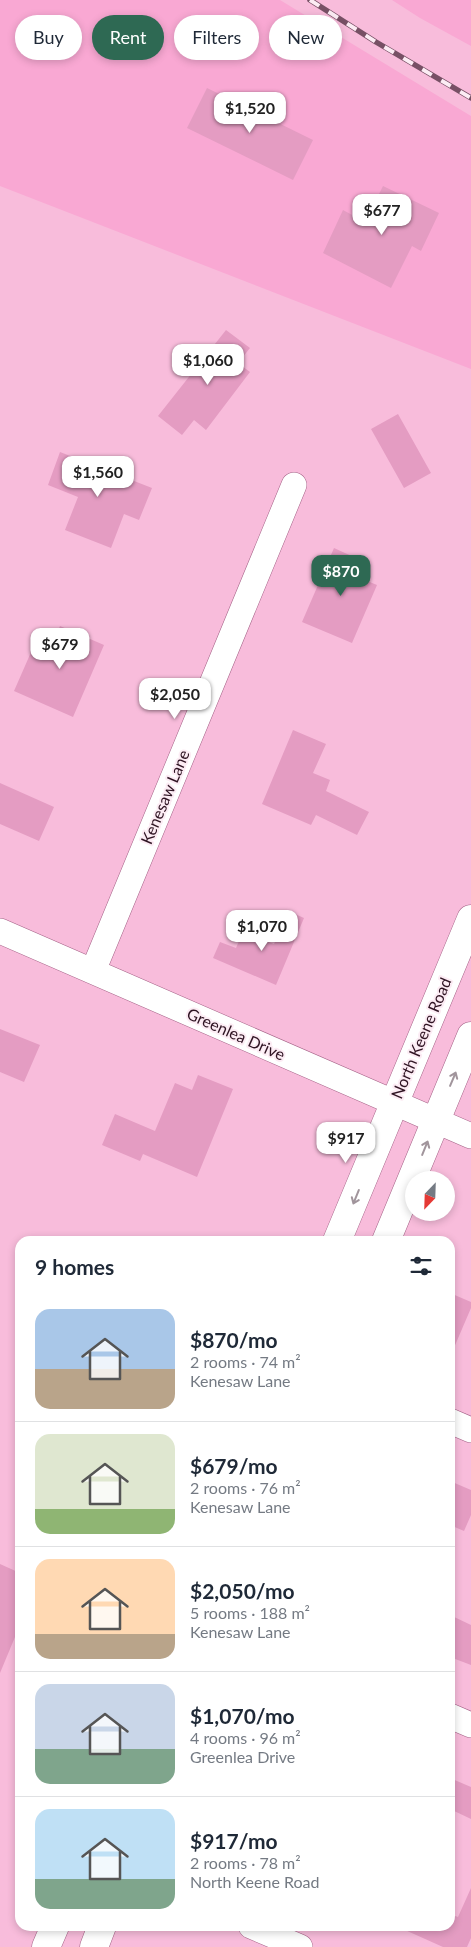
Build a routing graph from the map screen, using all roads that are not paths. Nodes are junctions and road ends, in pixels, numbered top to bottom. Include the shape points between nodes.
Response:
1 (294, 485) dead end
2 (471, 919) edge
3 (0, 931) edge
4 (93, 971) junction
5 (471, 1036) edge
6 (394, 1103) junction
7 (436, 1121) junction
8 (471, 1136) edge
9 (340, 1236) edge
10 (388, 1236) edge
11 (455, 1423) edge
12 (471, 1430) edge
13 (455, 1718) edge
14 (471, 1725) edge
15 (53, 1931) edge
16 (100, 1931) edge
17 (263, 1931) edge
18 (46, 1947) edge
19 (94, 1947) edge
20 (300, 1947) edge

1 - 4 street, Kenesaw Lane
2 - 6 main road, North Keene Road
3 - 4 street, Greenlea Drive
4 - 6 street, Greenlea Drive
7 -> 5 main road
6 - 7 street, Greenlea Drive
6 -> 9 main road, North Keene Road
7 - 8 street, Greenlea Drive
10 -> 7 main road
11 - 12 street
13 - 14 street
15 - 18 main road
16 - 19 main road
17 - 20 street

